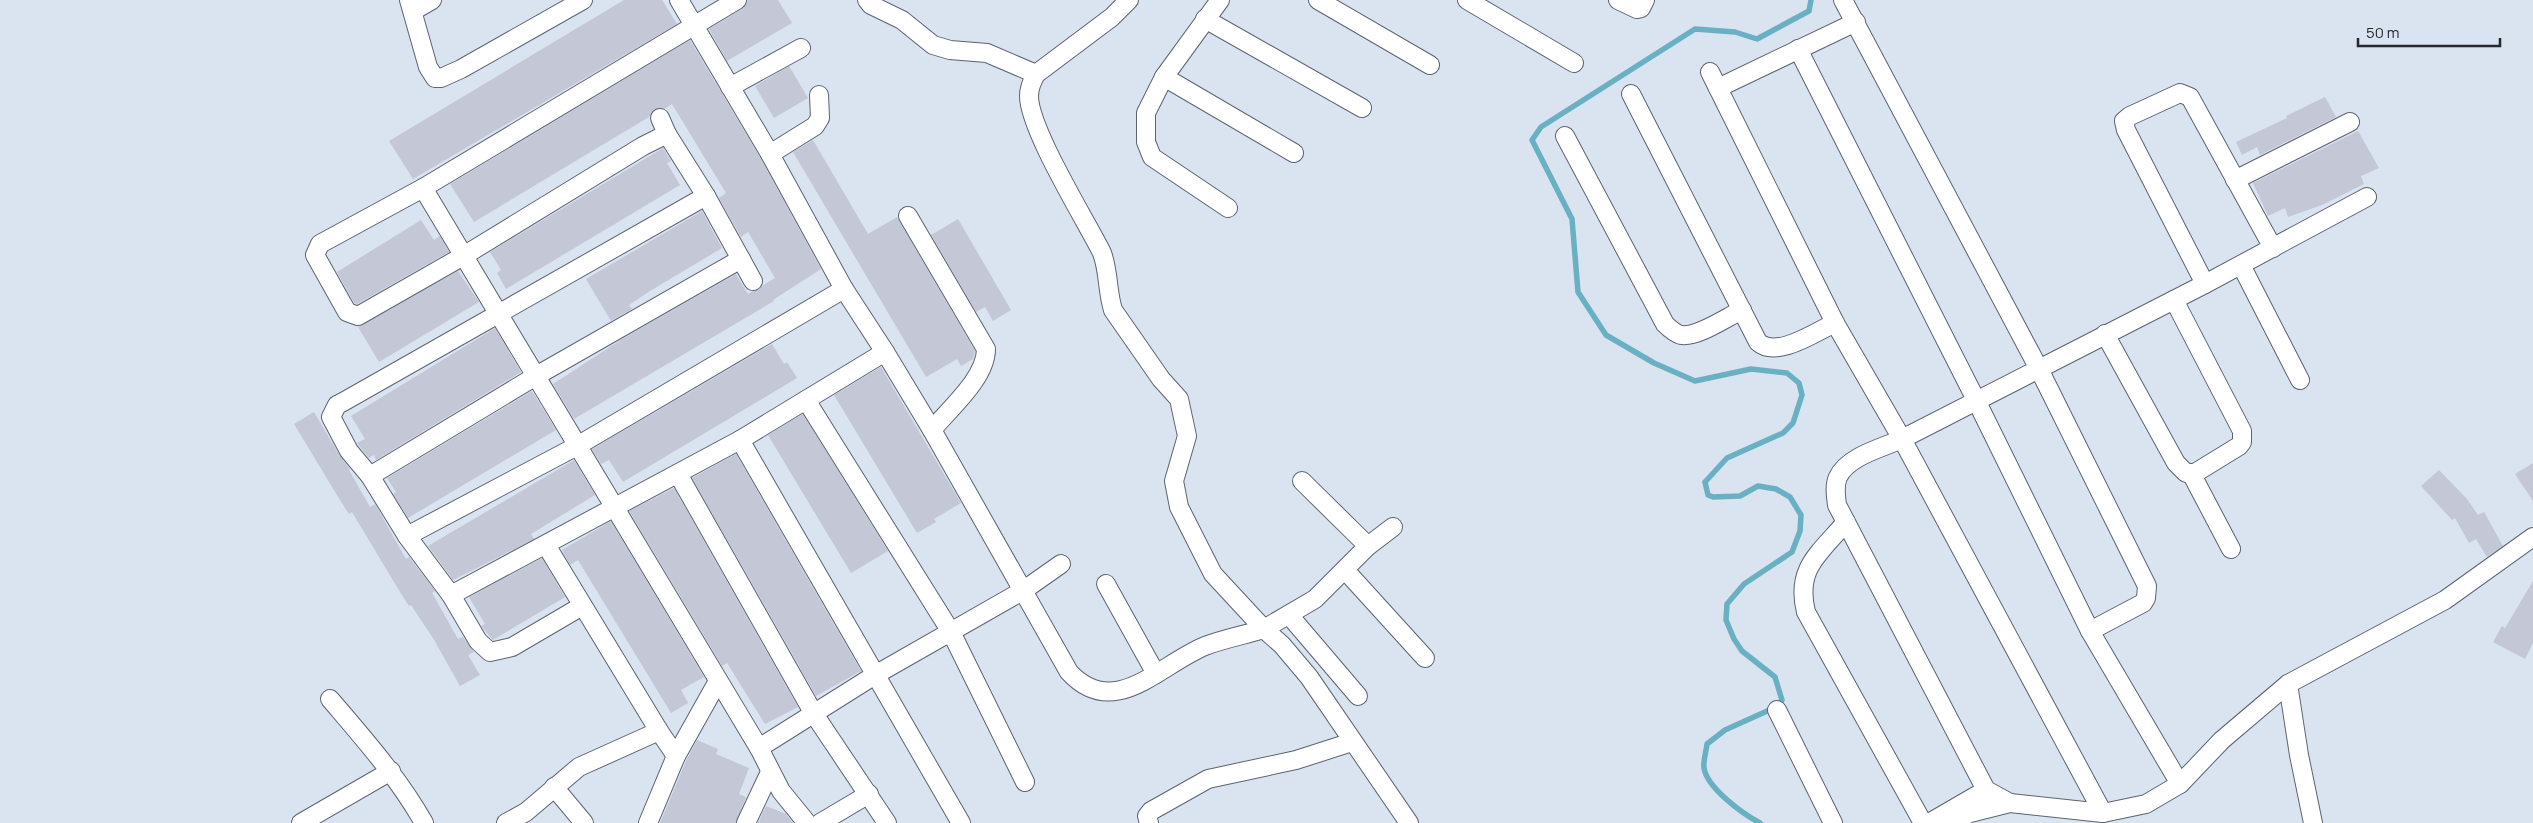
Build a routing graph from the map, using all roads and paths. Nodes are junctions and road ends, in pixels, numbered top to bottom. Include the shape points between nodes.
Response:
1 (432, 0) edge
2 (583, 0) edge
3 (679, 0) edge
4 (737, 0) edge
5 (1129, 0) edge
6 (1220, 0) edge
7 (1318, 0) edge
8 (1467, 0) edge
9 (1618, 0) edge
10 (1645, 0) edge
11 (1843, 0) edge
12 (873, 2) edge
13 (411, 6) edge
14 (1205, 19) junction
15 (1856, 22) junction
16 (694, 27) junction
17 (801, 48) dead end
18 (1798, 49) junction
19 (1574, 63) dead end
20 (1430, 65) dead end
21 (1710, 72) dead end
22 (1036, 74) junction
23 (1164, 77) junction
24 (730, 87) junction
25 (1718, 88) junction
26 (1631, 94) dead end
27 (819, 95) dead end
28 (1362, 108) dead end
29 (660, 118) dead end
30 (2350, 122) dead end
31 (667, 134) junction
32 (1565, 136) dead end
33 (770, 154) junction
34 (1294, 154) dead end
35 (2235, 180) junction
36 (423, 188) junction
37 (706, 196) junction
38 (2367, 197) dead end
39 (1228, 208) dead end
40 (908, 216) dead end
41 (2274, 248) junction
42 (465, 255) junction
43 (741, 260) junction
44 (2241, 265) junction
45 (752, 281) dead end
46 (2205, 284) junction
47 (844, 289) junction
48 (2174, 300) junction
49 (1742, 310) junction
50 (497, 312) junction
51 (1835, 323) junction
52 (2105, 334) junction
53 (885, 352) junction
54 (2039, 369) junction
55 (536, 376) junction
56 (2300, 380) dead end
57 (806, 400) junction
58 (1976, 400) junction
59 (932, 430) junction
60 (1902, 439) junction
61 (740, 440) junction
62 (577, 446) junction
63 (2191, 473) junction
64 (678, 474) junction
65 (370, 476) junction
66 (1302, 481) dead end
67 (614, 508) junction
68 (1846, 522) junction
69 (1393, 527) dead end
70 (408, 536) junction
71 (2533, 537) edge
72 (546, 545) junction
73 (1368, 546) junction
74 (2231, 550) dead end
75 (1060, 564) dead end
76 (1345, 570) junction
77 (1106, 584) dead end
78 (1024, 590) junction
79 (451, 595) junction
80 (582, 606) junction
81 (1289, 616) junction
82 (1264, 629) junction
83 (2090, 631) junction
84 (951, 632) junction
85 (1426, 658) dead end
86 (1156, 674) junction
87 (875, 675) junction
88 (718, 681) junction
89 (2288, 684) junction
90 (1358, 696) dead end
91 (330, 699) dead end
92 (1777, 710) dead end
93 (814, 714) junction
94 (658, 731) junction
95 (1352, 742) junction
96 (759, 748) junction
97 (676, 756) junction
98 (391, 771) junction
99 (770, 772) junction
100 (1025, 782) dead end
101 (2180, 784) junction
102 (554, 787) junction
103 (1986, 790) junction
104 (869, 794) junction
105 (2010, 803) junction
106 (2103, 813) junction
107 (301, 823) edge
108 (424, 823) edge
109 (506, 823) edge
110 (584, 823) edge
111 (648, 823) edge
112 (746, 823) edge
113 (807, 823) edge
114 (820, 823) edge
115 (887, 823) edge
116 (961, 823) edge
117 (1148, 823) edge
118 (1409, 823) edge
119 (1833, 823) edge
120 (1922, 823) edge
121 (1929, 823) edge
122 (1950, 823) edge
123 (2313, 823) edge

1 - 13 street
2 - 13 street via 441,78 435,78 428,67
3 - 16 street
4 - 16 street
5 - 22 street via 1112,17
6 - 14 street
7 - 20 street
8 - 19 street
9 - 10 street via 1637,9
11 - 15 street
12 - 22 street via 933,44 950,50 987,53
14 - 23 street
14 - 28 street
15 - 18 street
15 - 54 street
16 - 24 street
16 - 36 street
17 - 24 street
18 - 25 street
18 - 58 street
21 - 25 street
22 - 82 street via 1029,97 1034,117 1108,266 1109,298 1113,310 1161,379 1179,399 1186,436 1174,481 1179,507 1213,574
23 - 34 street
23 - 39 street via 1146,113 1146,142 1152,158
24 - 33 street
25 - 51 street
26 - 49 street
27 - 33 street via 820,118 815,126
29 - 31 street
30 - 35 street
31 - 37 street
31 - 42 street
32 - 49 street via 1664,324 1678,335 1687,335
33 - 47 street
35 - 41 street
35 - 46 street via 2194,102 2186,94 2176,94 2124,121
36 - 42 street
36 - 42 street via 316,249 315,255 346,312 358,316
37 - 43 street
37 - 50 street
38 - 41 street
40 - 59 street via 986,349 986,360 979,376
41 - 44 street
42 - 50 street
43 - 45 street
43 - 55 street
44 - 46 street
44 - 56 street
46 - 48 street
47 - 53 street
47 - 62 street
48 - 52 street
48 - 63 street via 2242,431 2239,446
49 - 51 street via 1758,342 1769,349 1783,348
50 - 55 street
50 - 65 street via 337,405 331,417 333,424
51 - 60 street
52 - 54 street
52 - 63 street via 2176,463
53 - 57 street
53 - 59 street
54 - 58 street
54 - 83 street via 2147,586 2143,603
55 - 62 street
55 - 65 street
57 - 61 street
57 - 84 street
58 - 60 street
58 - 83 street
59 - 78 street
60 - 68 street via 1852,462 1840,474 1835,490 1837,505
60 - 106 street
61 - 64 street
61 - 87 street
62 - 67 street
62 - 70 street
63 - 74 street
64 - 67 street
64 - 93 street
65 - 70 street
66 - 73 street
67 - 72 street
67 - 88 street
68 - 103 street
68 - 120 street via 1805,574 1802,587 1805,606
69 - 73 street
70 - 79 street
71 - 89 street via 2445,600
72 - 79 street
72 - 80 street
73 - 76 street
75 - 78 street
76 - 81 street via 1315,599
76 - 85 street
77 - 86 street
78 - 84 street
78 - 86 street via 1069,672 1080,684 1106,693 1124,689
79 - 80 street via 478,641 490,652 512,647
80 - 94 street
81 - 82 street
81 - 90 street
82 - 86 street via 1204,646
82 - 95 street via 1310,676
83 - 101 street
84 - 87 street
84 - 100 street
87 - 93 street
87 - 116 street
88 - 96 street
88 - 97 street
89 - 101 street via 2222,740
89 - 123 street
91 - 98 street
92 - 119 street
93 - 96 street
93 - 104 street
94 - 97 street
94 - 102 street via 579,767
95 - 117 street via 1296,760 1208,778 1151,811 1147,816
95 - 118 street
96 - 99 street
97 - 111 street
98 - 107 street
98 - 108 street
99 - 112 street
99 - 113 street
101 - 106 street via 2146,804
102 - 109 street via 526,812
102 - 110 street
103 - 105 street
103 - 121 street
104 - 114 street
104 - 115 street
105 - 106 street
105 - 122 street via 1970,813

